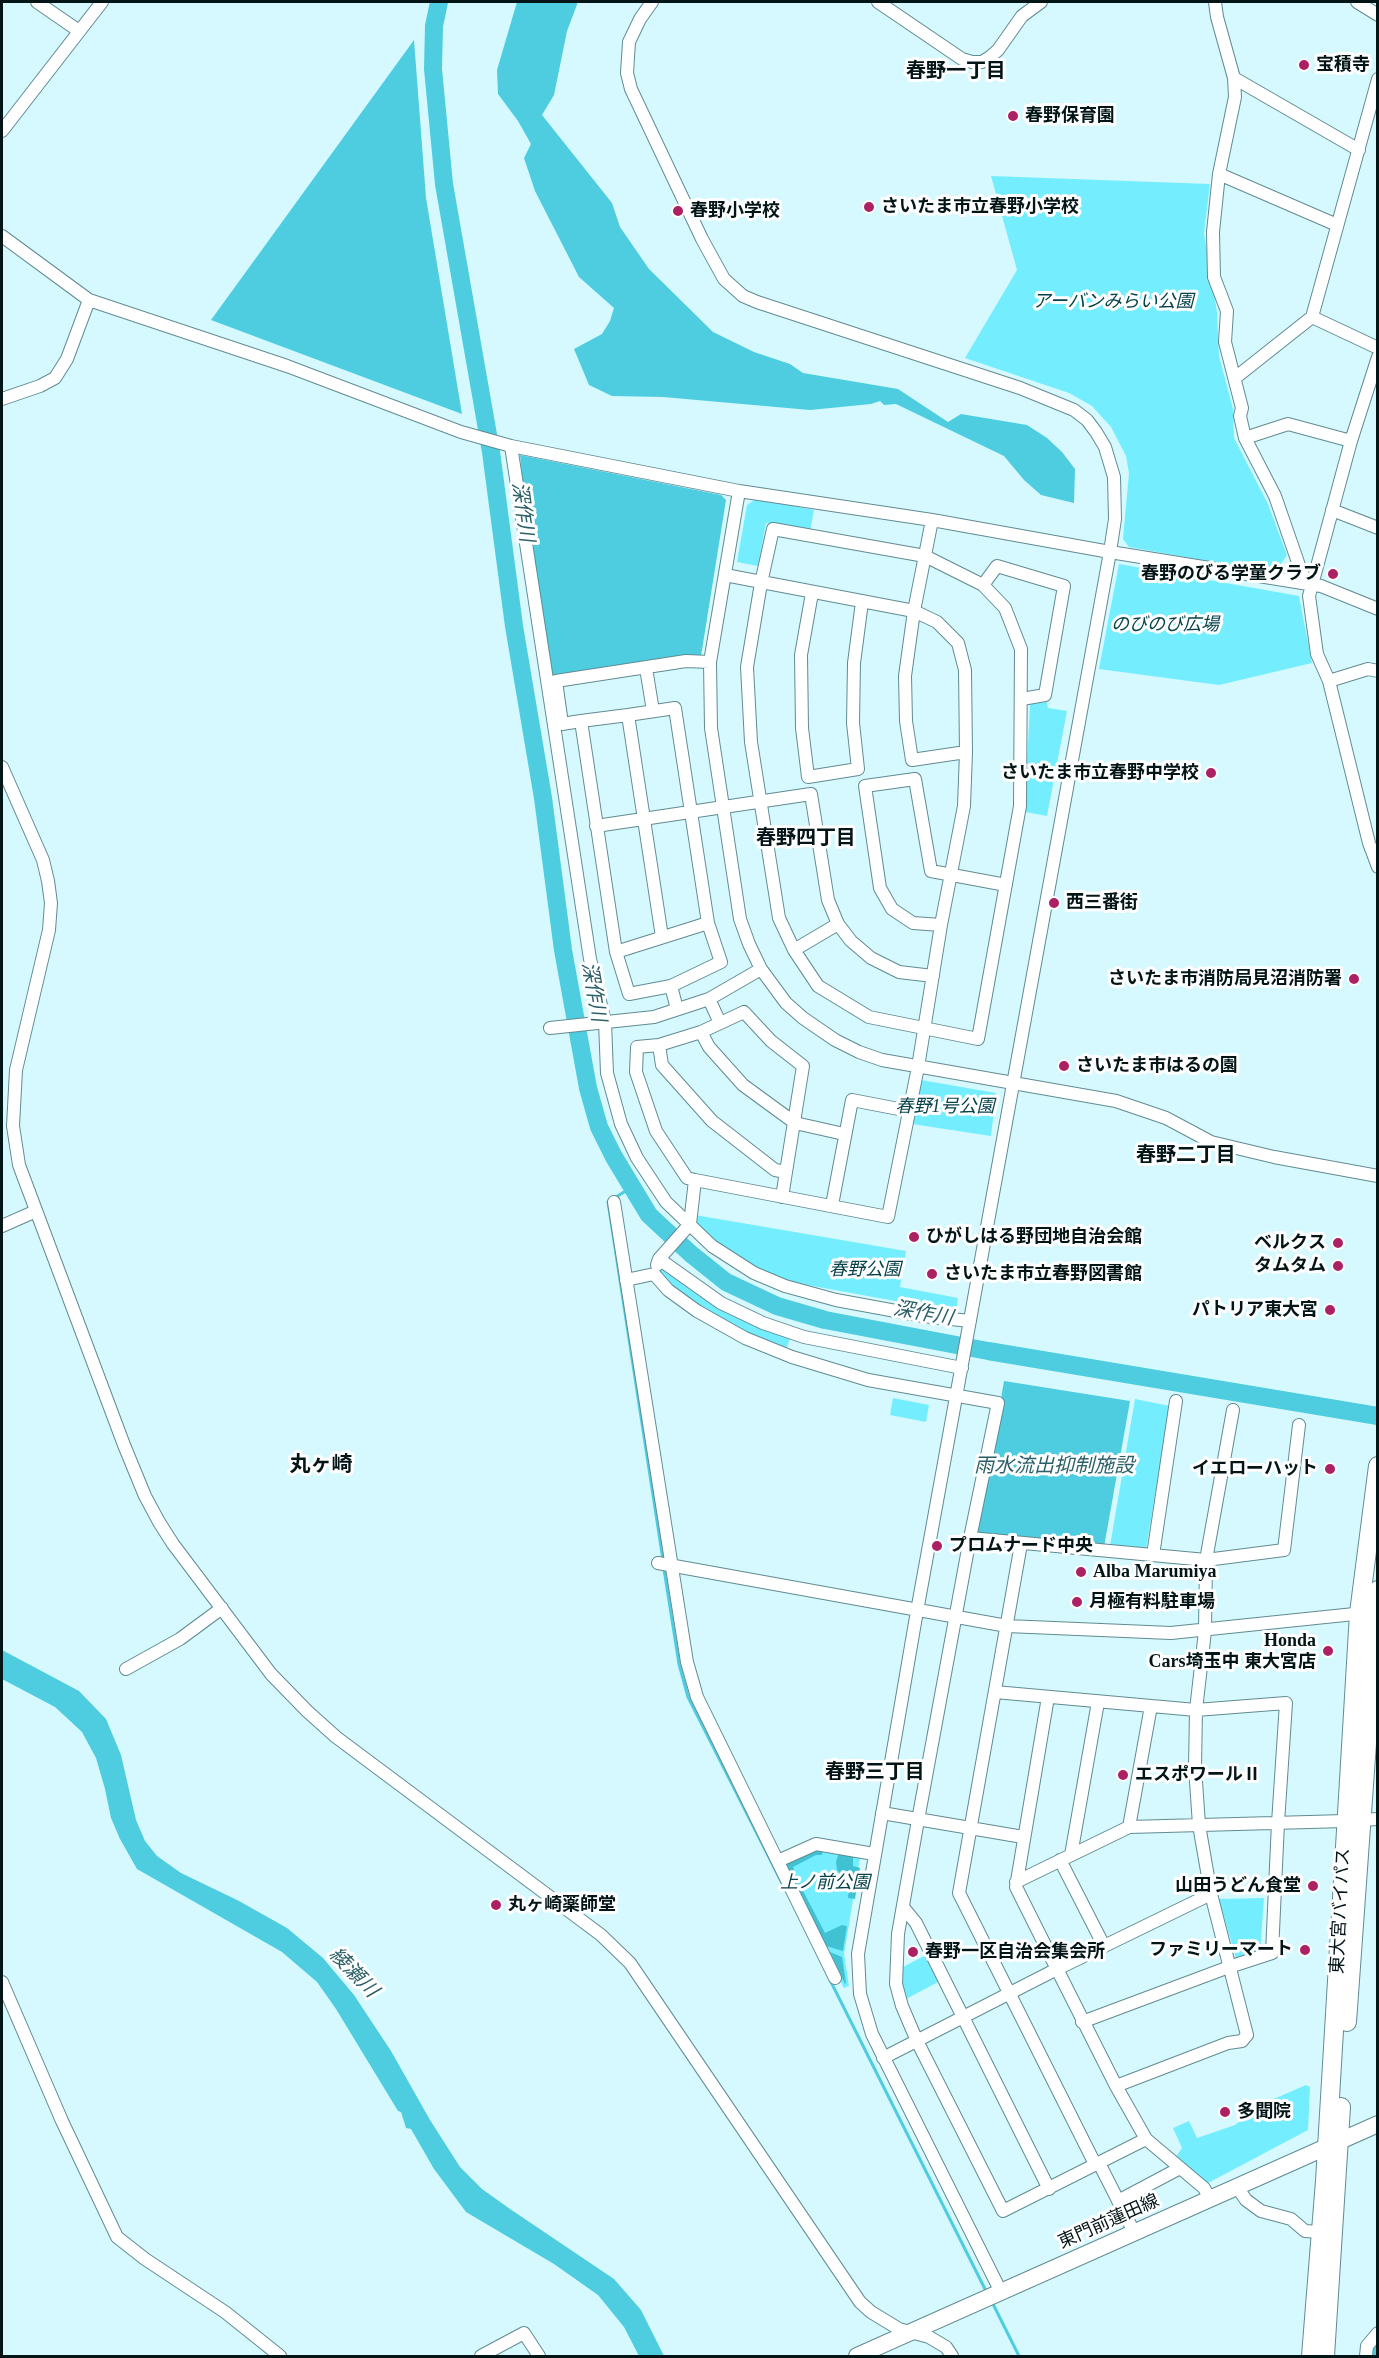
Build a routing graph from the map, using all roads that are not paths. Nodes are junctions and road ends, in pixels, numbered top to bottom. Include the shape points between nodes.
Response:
1 (37, 2) edge
2 (102, 2) edge
3 (652, 2) edge
4 (878, 2) edge
5 (1041, 2) edge
6 (1215, 2) edge
7 (1357, 2) edge
8 (1377, 15) edge
9 (79, 31) junction
10 (1234, 78) junction
11 (1377, 79) edge
12 (2, 131) edge
13 (1359, 150) junction
14 (1220, 174) junction
15 (1337, 225) junction
16 (2, 236) edge
17 (88, 300) junction
18 (1312, 316) junction
19 (1377, 348) edge
20 (1377, 357) edge
21 (1235, 378) junction
22 (2, 399) edge
23 (1245, 438) junction
24 (1351, 441) junction
25 (511, 446) junction
26 (739, 491) junction
27 (1332, 510) junction
28 (932, 520) junction
29 (1377, 528) edge
30 (1110, 552) junction
31 (925, 556) junction
32 (725, 575) junction
33 (761, 583) junction
34 (982, 585) junction
35 (1312, 586) junction
36 (812, 593) junction
37 (862, 602) junction
38 (1377, 609) edge
39 (914, 610) junction
40 (710, 662) junction
41 (646, 668) junction
42 (1377, 671) edge
43 (1329, 681) junction
44 (1022, 699) junction
45 (652, 711) junction
46 (628, 715) junction
47 (580, 721) junction
48 (966, 752) junction
49 (2, 767) edge
50 (759, 801) junction
51 (723, 807) junction
52 (690, 812) junction
53 (643, 819) junction
54 (596, 826) junction
55 (1377, 867) edge
56 (951, 875) junction
57 (1006, 885) junction
58 (708, 923) junction
59 (838, 924) junction
60 (941, 925) junction
61 (662, 937) junction
62 (794, 950) junction
63 (616, 952) junction
64 (761, 969) junction
65 (933, 976) junction
66 (671, 986) junction
67 (709, 999) junction
68 (677, 1009) junction
69 (605, 1022) junction
70 (720, 1023) junction
71 (550, 1028) dead end
72 (924, 1030) junction
73 (701, 1032) junction
74 (659, 1045) junction
75 (918, 1067) junction
76 (1014, 1084) junction
77 (909, 1111) junction
78 (795, 1123) junction
79 (844, 1134) junction
80 (786, 1172) junction
81 (1377, 1176) edge
82 (695, 1180) junction
83 (782, 1197) junction
84 (614, 1202) dead end
85 (832, 1205) junction
86 (36, 1211) junction
87 (690, 1224) junction
88 (2, 1226) edge
89 (659, 1259) junction
90 (654, 1274) junction
91 (626, 1280) junction
92 (970, 1324) junction
93 (962, 1366) junction
94 (957, 1395) junction
95 (1176, 1401) dead end
96 (1233, 1410) dead end
97 (1299, 1425) dead end
98 (1377, 1466) edge
99 (970, 1538) junction
100 (1021, 1544) junction
101 (1153, 1555) junction
102 (1206, 1560) junction
103 (658, 1563) dead end
104 (672, 1566) junction
105 (1377, 1590) edge
106 (222, 1608) junction
107 (918, 1611) junction
108 (1371, 1612) edge
109 (955, 1617) junction
110 (1007, 1626) junction
111 (1205, 1631) junction
112 (126, 1669) dead end
113 (995, 1692) junction
114 (1048, 1697) junction
115 (1098, 1702) junction
116 (1151, 1706) junction
117 (1196, 1710) junction
118 (882, 1813) junction
119 (918, 1820) junction
120 (1361, 1820) edge
121 (1278, 1823) junction
122 (1199, 1825) junction
123 (1129, 1827) junction
124 (969, 1829) junction
125 (1023, 1837) junction
126 (874, 1854) junction
127 (1065, 1857) junction
128 (778, 1861) junction
129 (1016, 1882) junction
130 (1211, 1894) junction
131 (903, 1907) junction
132 (1104, 1946) junction
133 (1229, 1967) junction
134 (1057, 1969) junction
135 (835, 1978) dead end
136 (2, 1982) edge
137 (1009, 1994) junction
138 (964, 2017) junction
139 (1082, 2022) junction
140 (917, 2041) junction
141 (883, 2058) junction
142 (1116, 2086) junction
143 (1377, 2124) edge
144 (1146, 2139) junction
145 (1332, 2144) junction
146 (1097, 2164) junction
147 (1180, 2168) junction
148 (1237, 2187) junction
149 (1049, 2189) junction
150 (1210, 2199) junction
151 (1118, 2201) junction
152 (1134, 2232) junction
153 (1320, 2232) junction
154 (1001, 2292) junction
155 (912, 2332) junction
156 (1377, 2333) edge
157 (280, 2356) edge
158 (481, 2356) edge
159 (539, 2356) edge
160 (857, 2356) edge
161 (952, 2356) edge
162 (1311, 2356) edge
163 (1325, 2356) edge
164 (1366, 2356) edge

1 - 9 street
2 - 9 street
3 - 30 street via 629,42 627,73 724,279 743,296 758,302 1041,395 1080,415 1096,432 1111,463 1116,494
4 - 5 street via 962,59 982,62 998,50 1022,16
6 - 10 street
7 - 8 street
9 - 12 street
10 - 13 street
10 - 14 street via 1235,97
11 - 13 street
13 - 15 street
14 - 15 street
14 - 21 street via 1213,232 1214,277 1227,311 1225,342
15 - 18 street
16 - 17 street
17 - 22 street via 56,378
17 - 25 street via 287,366 461,432
18 - 19 street
18 - 21 street
20 - 24 street
21 - 23 street
23 - 24 street via 1288,424
23 - 35 street via 1275,496 1302,574
24 - 27 street
25 - 26 street
25 - 69 street via 590,959
26 - 28 street
26 - 32 street
27 - 29 street
27 - 35 street
28 - 30 street
28 - 31 street
30 - 35 street
30 - 76 street
31 - 33 street via 773,529
31 - 34 street
31 - 39 street
32 - 33 street
32 - 40 street
33 - 36 street
33 - 50 street via 747,667
34 - 44 street via 1005,608 1022,649
34 - 44 street via 997,567 1064,586 1044,695
35 - 38 street
35 - 43 street via 1309,596 1317,654
36 - 37 street
36 - 37 street via 801,655 802,728 808,777 858,770 853,723 854,663
37 - 39 street
39 - 48 street via 937,622 958,643 965,670
39 - 48 street via 905,676 912,760
40 - 41 street via 686,661
40 - 51 street via 711,728
41 - 45 street
41 - 47 street via 556,681 562,724
42 - 43 street via 1368,669
43 - 55 street
44 - 57 street via 1020,806
45 - 46 street
45 - 52 street via 675,708
46 - 47 street
46 - 53 street
47 - 54 street
48 - 56 street via 964,806
49 - 86 street via 43,860 51,903 49,930 16,1070 14,1100 19,1166
50 - 51 street
50 - 59 street via 811,794 828,900
50 - 62 street via 779,918
51 - 52 street
51 - 64 street via 740,919
52 - 53 street
52 - 58 street
53 - 54 street
53 - 61 street
54 - 63 street
56 - 57 street
56 - 60 street
56 - 60 street via 930,871 915,779 865,786 880,888 892,909 913,923
57 - 72 street via 978,1039
58 - 61 street
58 - 66 street via 721,962
59 - 62 street
59 - 65 street via 871,958 898,972
60 - 65 street
61 - 63 street
62 - 72 street via 818,986 869,1017
63 - 66 street via 629,994
64 - 67 street
64 - 75 street via 786,1003 835,1040 882,1060
65 - 72 street
66 - 68 street
67 - 68 street
67 - 70 street
68 - 69 street via 654,1017
69 - 71 street
69 - 87 street via 607,1073 621,1124 637,1158 666,1202
70 - 73 street
70 - 78 street via 744,1012 771,1041 803,1066
72 - 75 street
73 - 74 street
73 - 78 street via 709,1047 743,1085
74 - 80 street via 662,1065 712,1122 775,1170
74 - 82 street via 638,1047 636,1072 656,1131 687,1178
75 - 76 street
75 - 77 street
76 - 81 street via 1133,1106 1232,1148
76 - 92 street
77 - 79 street via 852,1100
77 - 85 street via 888,1217
78 - 79 street
78 - 80 street
79 - 85 street
80 - 83 street
82 - 83 street
82 - 87 street
83 - 85 street
84 - 91 street
86 - 88 street
86 - 106 street via 145,1496 173,1544
87 - 89 street
87 - 92 street via 712,1246 754,1273 785,1286 836,1300
89 - 90 street
89 - 93 street via 720,1303 763,1323 804,1337
90 - 91 street
90 - 94 street via 696,1311 783,1353 868,1380
91 - 104 street
92 - 93 street
93 - 94 street
94 - 99 street via 998,1403
94 - 107 street
95 - 101 street
96 - 102 street
97 - 102 street via 1284,1550
98 - 108 highway, 東大宮バイパス
99 - 100 street
99 - 109 street
100 - 101 street
100 - 110 street
101 - 102 street
102 - 111 street
103 - 104 street
104 - 107 street
104 - 128 street via 695,1689
105 - 108 highway, 東大宮バイパス
106 - 112 street via 180,1639
106 - 155 street via 291,1696 336,1737 585,1922 630,1963 860,2302 885,2322
107 - 109 street
107 - 118 street
108 - 111 street
108 - 120 highway, 東大宮バイパス
109 - 110 street
109 - 119 street
110 - 111 street
110 - 113 street
111 - 117 street
113 - 114 street
113 - 124 street
114 - 115 street
114 - 125 street
115 - 116 street
115 - 127 street
116 - 117 street
116 - 123 street
117 - 121 street via 1286,1702
117 - 122 street
118 - 119 street
118 - 126 street
119 - 124 street
119 - 131 street
120 - 121 street
120 - 145 highway, 東大宮バイパス
121 - 122 street
121 - 133 street via 1272,1953
122 - 123 street
122 - 130 street
123 - 127 street
124 - 125 street
124 - 137 street via 959,1893
125 - 129 street
126 - 128 street via 816,1844
126 - 141 street via 858,1973 864,2013
127 - 129 street
127 - 132 street
128 - 135 street
129 - 134 street
130 - 132 street
130 - 133 street
131 - 138 street via 916,1923
131 - 140 street via 896,1984
132 - 134 street
133 - 139 street
133 - 142 street via 1247,2035 1242,2041
134 - 137 street
134 - 139 street
136 - 157 street via 117,2237 225,2312
137 - 138 street
137 - 146 street
138 - 140 street
138 - 149 street
139 - 142 street
140 - 141 street
140 - 149 street via 1003,2211
141 - 154 street
142 - 144 street
143 - 145 main road, 東門前蓮田線
144 - 146 street
144 - 147 street
145 - 148 main road, 東門前蓮田線
145 - 153 highway, 東大宮バイパス
145 - 163 highway, 東大宮バイパス
146 - 149 street
146 - 151 street
147 - 150 street via 1204,2188
147 - 151 street
148 - 150 main road, 東門前蓮田線
148 - 153 street via 1261,2211 1291,2219 1305,2231
150 - 152 main road, 東門前蓮田線
151 - 152 street
152 - 154 main road, 東門前蓮田線
153 - 162 highway, 東大宮バイパス
154 - 155 main road, 東門前蓮田線
155 - 160 main road, 東門前蓮田線
155 - 161 street via 946,2347
156 - 164 street via 1367,2346
158 - 159 street via 524,2332

